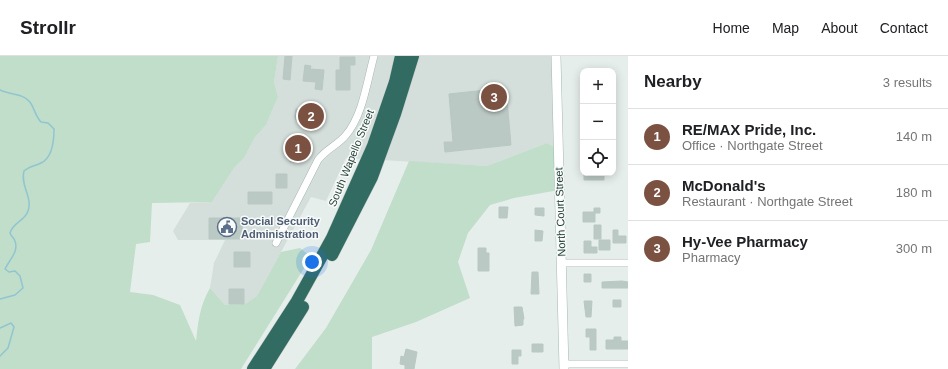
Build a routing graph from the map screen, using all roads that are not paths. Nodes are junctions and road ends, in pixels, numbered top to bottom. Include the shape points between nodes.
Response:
1 (374, 56) edge
2 (401, 56) edge
3 (412, 56) edge
4 (556, 56) edge
5 (276, 244) dead end
6 (562, 263) junction
7 (628, 263) edge
8 (628, 364) edge
9 (564, 366) edge
10 (253, 369) edge
11 (264, 369) edge

1 - 5 street via 357,115 349,131 318,160
2 - 10 highway, South Wapello Street via 373,146 332,238 298,301
3 - 11 highway via 396,114 372,177 316,284
4 - 6 main road, North Court Street
6 - 7 street
6 - 9 main road, North Court Street
8 - 9 street

